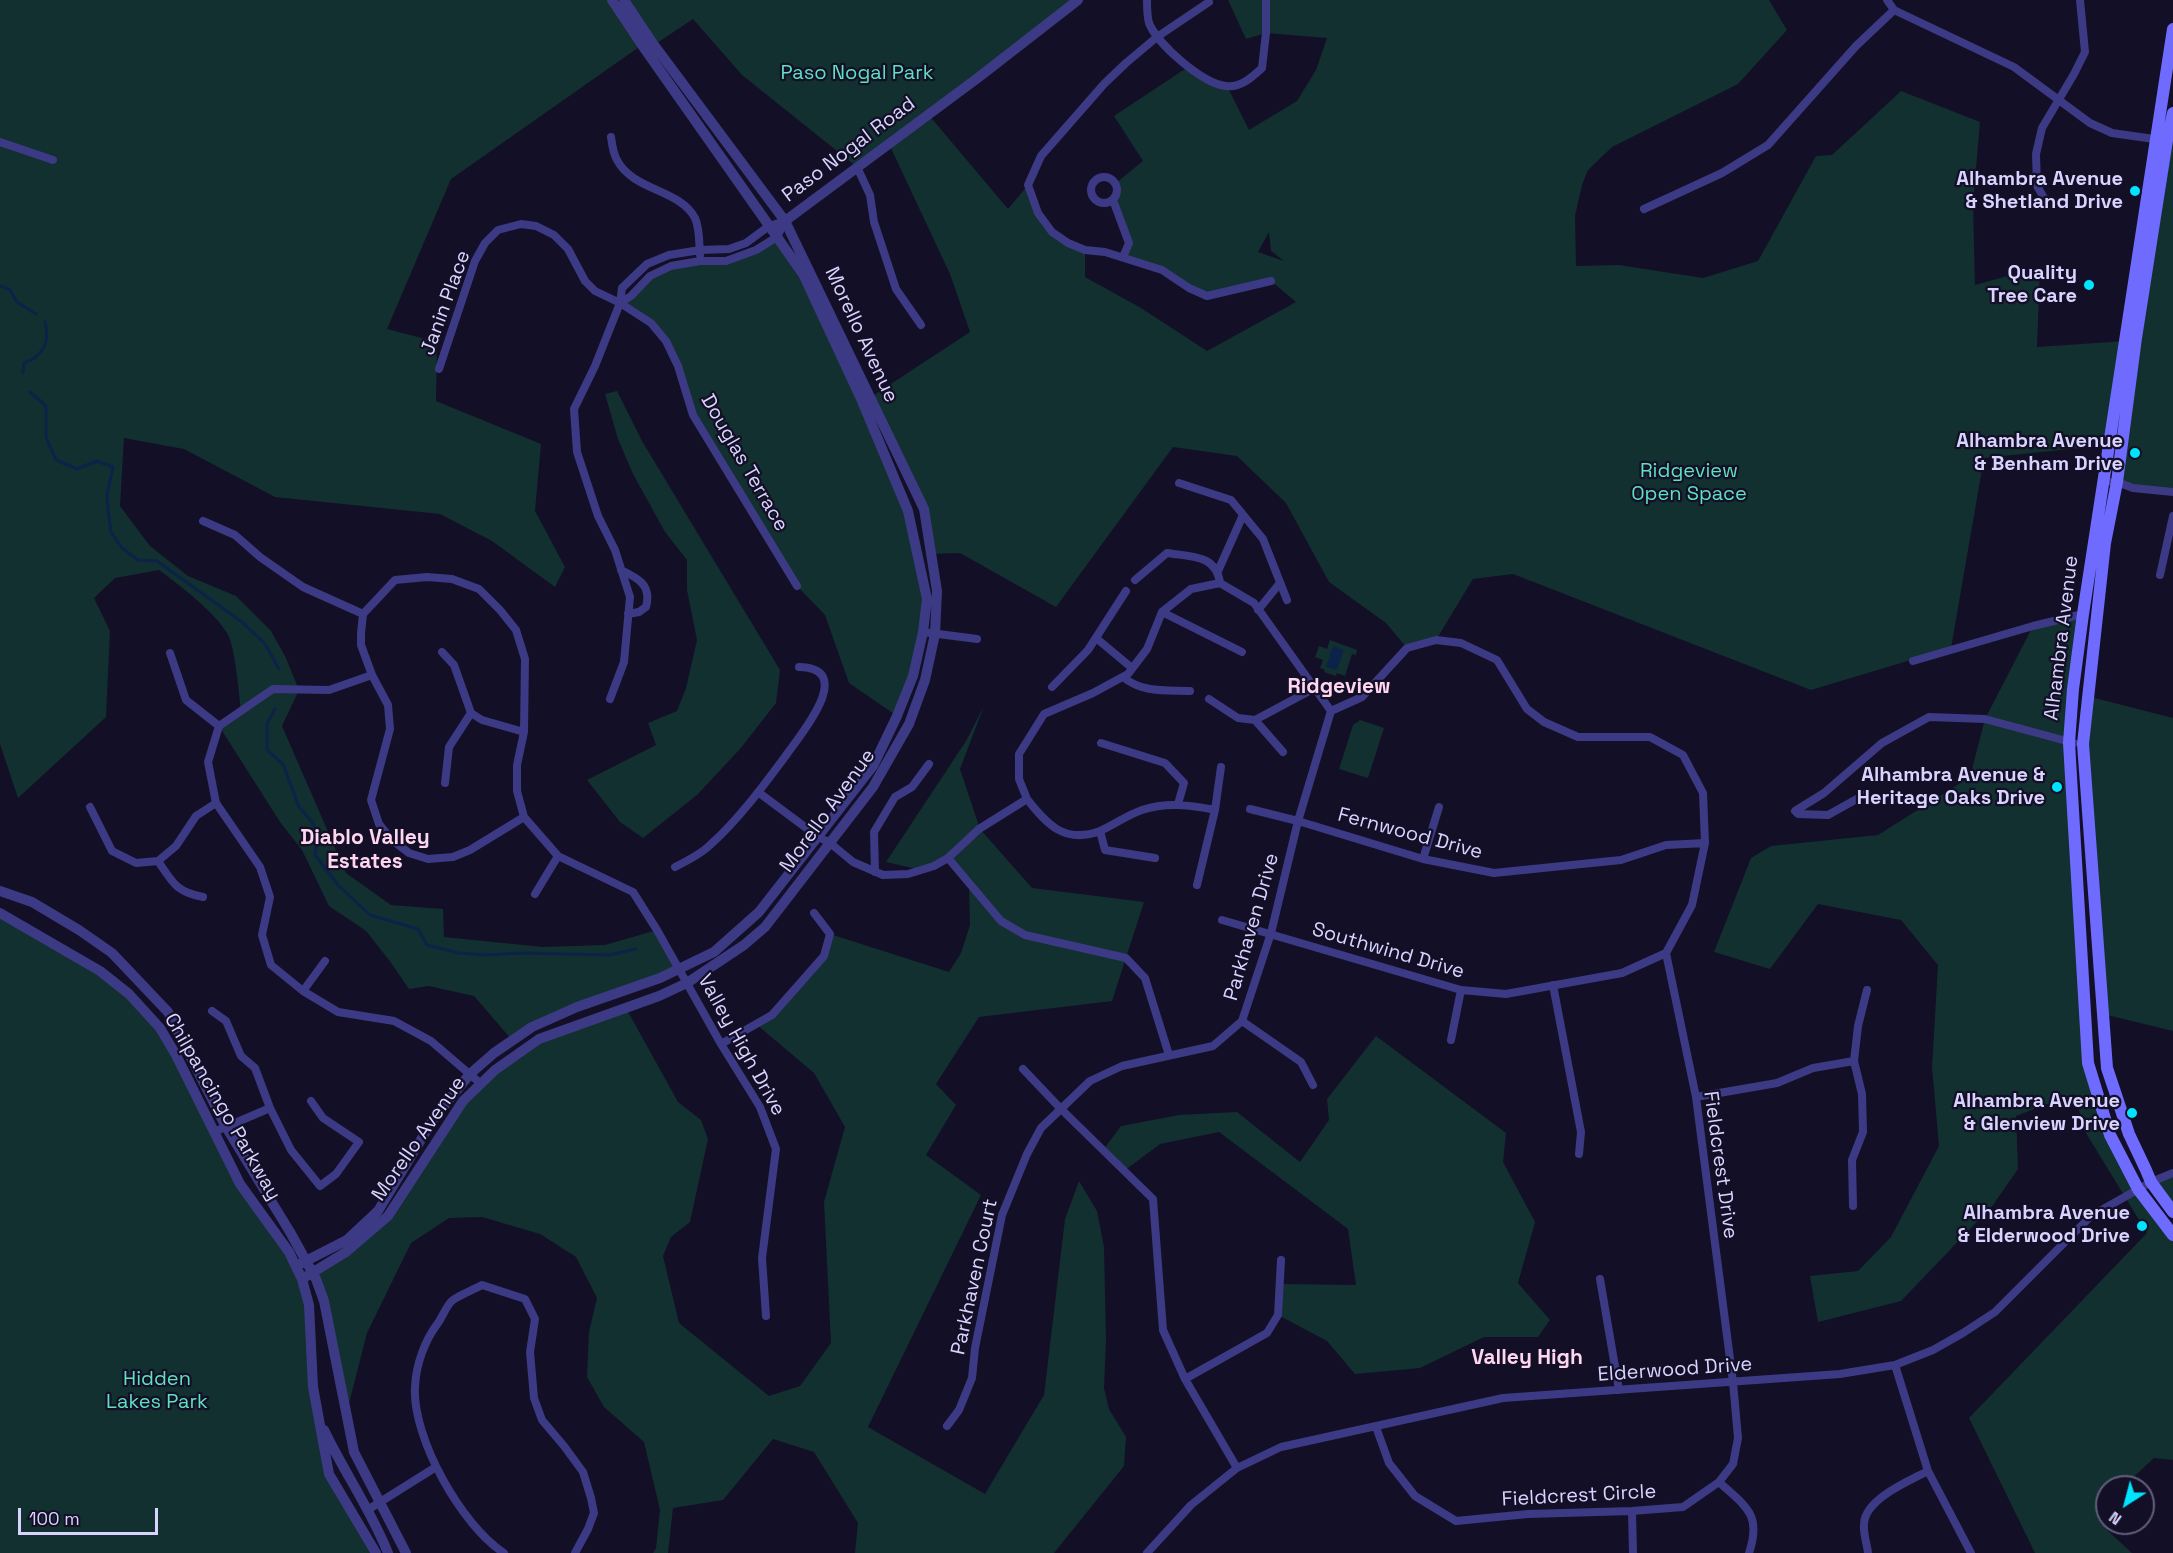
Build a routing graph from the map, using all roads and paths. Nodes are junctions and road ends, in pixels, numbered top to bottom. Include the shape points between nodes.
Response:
1 (612, 0) edge
2 (624, 0) edge
3 (1078, 0) edge
4 (1147, 0) edge
5 (1266, 0) edge
6 (1887, 0) edge
7 (2080, 0) edge
8 (1209, 2) dead end
9 (1894, 10) junction
10 (2173, 29) edge
11 (1157, 37) junction
12 (2058, 101) junction
13 (2173, 113) edge
14 (611, 137) dead end
15 (2161, 140) junction
16 (0, 142) edge
17 (53, 160) dead end
18 (856, 167) junction
19 (1113, 200) dead end
20 (2047, 203) dead end
21 (1644, 209) dead end
22 (785, 221) junction
23 (769, 226) junction
24 (777, 237) junction
25 (700, 250) junction
26 (1123, 257) junction
27 (700, 261) junction
28 (1271, 280) dead end
29 (620, 303) junction
30 (921, 325) dead end
31 (439, 369) dead end
32 (2103, 482) junction
33 (2117, 482) junction
34 (1179, 483) dead end
35 (2173, 492) edge
36 (1243, 515) junction
37 (2173, 516) edge
38 (203, 521) dead end
39 (621, 570) junction
40 (1218, 571) junction
41 (2160, 575) dead end
42 (1135, 580) dead end
43 (1220, 583) junction
44 (1280, 584) junction
45 (797, 586) dead end
46 (1126, 591) dead end
47 (1287, 600) dead end
48 (1258, 610) junction
49 (1162, 612) junction
50 (363, 614) junction
51 (628, 614) junction
52 (2083, 614) junction
53 (923, 632) junction
54 (936, 634) junction
55 (1096, 638) junction
56 (977, 639) dead end
57 (442, 652) dead end
58 (1242, 652) dead end
59 (170, 653) dead end
60 (1913, 661) dead end
61 (799, 667) dead end
62 (1132, 668) junction
63 (372, 675) junction
64 (1123, 677) junction
65 (1052, 687) dead end
66 (1315, 688) junction
67 (1190, 691) dead end
68 (610, 699) dead end
69 (1209, 699) dead end
70 (1332, 711) junction
71 (471, 713) junction
72 (1255, 720) junction
73 (219, 726) junction
74 (524, 732) junction
75 (1101, 743) dead end
76 (2069, 743) junction
77 (2083, 744) junction
78 (1283, 752) dead end
79 (929, 764) dead end
80 (1221, 767) dead end
81 (445, 783) dead end
82 (758, 792) junction
83 (1864, 795) dead end
84 (1027, 799) junction
85 (216, 803) junction
86 (1178, 804) junction
87 (90, 807) dead end
88 (1439, 807) dead end
89 (1250, 809) dead end
90 (1215, 810) junction
91 (524, 817) junction
92 (1299, 820) junction
93 (1100, 831) junction
94 (817, 836) junction
95 (830, 843) junction
96 (1705, 843) junction
97 (558, 856) junction
98 (948, 858) junction
99 (1155, 858) dead end
100 (1423, 859) junction
101 (158, 861) junction
102 (675, 867) dead end
103 (875, 872) junction
104 (1197, 885) dead end
105 (0, 891) edge
106 (534, 894) dead end
107 (203, 897) dead end
108 (0, 913) edge
109 (814, 913) dead end
110 (1222, 920) dead end
111 (1271, 933) junction
112 (1666, 953) junction
113 (325, 961) dead end
114 (679, 969) junction
115 (687, 984) junction
116 (1553, 986) junction
117 (1461, 990) junction
118 (1867, 990) dead end
119 (303, 992) junction
120 (212, 1011) dead end
121 (1242, 1021) junction
122 (1451, 1040) dead end
123 (721, 1044) junction
124 (1169, 1055) junction
125 (1854, 1061) junction
126 (1023, 1069) dead end
127 (470, 1074) junction
128 (480, 1083) junction
129 (1313, 1084) dead end
130 (1695, 1097) junction
131 (311, 1101) dead end
132 (270, 1108) junction
133 (1060, 1108) junction
134 (226, 1127) junction
135 (214, 1132) junction
136 (1579, 1154) dead end
137 (2173, 1173) edge
138 (2151, 1182) junction
139 (2138, 1189) junction
140 (1853, 1206) dead end
141 (2173, 1212) edge
142 (2173, 1236) edge
143 (1281, 1260) dead end
144 (302, 1264) junction
145 (313, 1273) junction
146 (302, 1279) junction
147 (1600, 1279) dead end
148 (766, 1316) dead end
149 (1895, 1365) junction
150 (1185, 1379) junction
151 (1733, 1382) junction
152 (1619, 1390) junction
153 (318, 1416) junction
154 (947, 1426) dead end
155 (1376, 1427) junction
156 (436, 1467) junction
157 (1237, 1467) junction
158 (1928, 1471) junction
159 (1719, 1482) junction
160 (379, 1503) junction
161 (369, 1509) junction
162 (1632, 1511) junction
163 (376, 1553) edge
164 (388, 1553) edge
165 (406, 1553) edge
166 (504, 1553) edge
167 (575, 1553) edge
168 (1147, 1553) edge
169 (1633, 1553) edge
170 (1749, 1553) edge
171 (1868, 1553) edge
172 (1971, 1553) edge

1 - 23 street, Morello Avenue
2 - 22 street, Morello Avenue
3 - 18 street, Paso Nogal Road
4 - 11 street via 1148,22
5 - 11 street via 1262,68 1245,82 1227,86 1213,82 1188,67
6 - 9 street
7 - 12 street via 2085,52
8 - 11 street
9 - 12 street via 2014,67
9 - 21 street via 1856,46 1768,145 1722,173
10 - 15 main road, Alhambra Avenue
11 - 26 street via 1104,84 1041,156 1028,185 1038,213 1052,232 1085,250
12 - 15 street via 2112,133
12 - 20 street via 2042,128 2036,154 2037,186
13 - 15 main road, Alhambra Avenue
14 - 25 street via 615,157 623,170 679,201 694,215
15 - 32 main road, Alhambra Avenue
15 - 33 main road, Alhambra Avenue
16 - 17 street
18 - 22 street, Paso Nogal Road
18 - 30 street via 870,195 874,222 896,289
19 - 26 street via 1129,243
22 - 23 street
22 - 24 street
22 - 54 street, Morello Avenue via 924,509 937,591
23 - 24 street, Morello Avenue
23 - 25 street via 747,243 729,249
24 - 27 street via 726,261
24 - 53 street, Morello Avenue via 803,274 908,511 927,599
25 - 27 street
25 - 29 street via 669,255 647,264 622,288
26 - 28 street via 1162,270 1207,296
27 - 29 street via 671,266 650,276
29 - 31 street, Janin Place via 595,291 585,281 568,249 554,235 521,224 498,230 475,261
29 - 39 street via 596,366 574,409 577,452
29 - 45 street, Douglas Terrace via 651,323 666,341 693,415
32 - 33 street
32 - 52 main road, Alhambra Avenue
33 - 35 street via 2133,488
33 - 77 main road, Alhambra Avenue via 2105,543
34 - 36 street via 1231,500
36 - 40 street
36 - 44 street via 1263,539
37 - 41 street
38 - 50 street via 235,535 303,587
39 - 51 street via 630,597
39 - 51 street via 642,581 648,591 646,607
40 - 42 street via 1208,561 1167,553
40 - 43 street
43 - 48 street via 1254,603
43 - 49 street via 1191,588
44 - 47 street
44 - 48 street
46 - 55 street
48 - 66 street
49 - 58 street
49 - 62 street via 1147,649
50 - 63 street via 362,645
50 - 74 street via 395,580 452,579 479,590 516,630 525,660
51 - 68 street via 624,662
52 - 60 street
52 - 76 main road, Alhambra Avenue
53 - 54 street
53 - 94 street, Morello Avenue via 913,676 873,766
54 - 56 street
54 - 95 street, Morello Avenue via 909,724 873,787
55 - 62 street
55 - 65 street
57 - 71 street via 454,665
59 - 73 street via 186,700
61 - 82 street via 809,667 821,675 824,695 814,718
62 - 64 street
63 - 73 street via 329,690 273,689
63 - 91 street via 388,705 390,729 371,800 379,824 391,839 409,853 428,859 453,857
64 - 67 street via 1133,685 1152,690
64 - 84 street via 1044,714 1019,754 1019,779
66 - 70 street
66 - 72 street
69 - 72 street via 1238,718
70 - 92 street, Parkhaven Drive
70 - 96 street via 1362,697 1407,648 1436,640 1461,643 1497,660 1527,709 1544,722 1578,737 1650,737 1683,754 1703,793
71 - 74 street
71 - 81 street via 449,747
72 - 78 street
73 - 85 street via 208,762
74 - 91 street via 517,765 517,791
75 - 86 street via 1165,763 1184,783
76 - 77 street
76 - 83 street via 1985,718 1929,717 1882,743 1824,793 1795,811 1828,815
76 - 139 main road, Alhambra Avenue via 2088,1063 2110,1135
77 - 138 main road, Alhambra Avenue via 2107,1068 2129,1134
79 - 103 street via 912,787 895,797 874,832
80 - 90 street
82 - 94 street
82 - 102 street via 709,847
84 - 93 street via 1046,823 1076,836
84 - 98 street via 980,829
85 - 101 street via 196,816 176,846
85 - 119 street via 260,867 270,897 262,935 271,965
86 - 90 street
86 - 93 street via 1142,810
87 - 101 street via 112,851 136,863
88 - 100 street
89 - 92 street, Fernwood Drive
90 - 104 street
91 - 97 street
92 - 100 street, Fernwood Drive
92 - 111 street, Parkhaven Drive
93 - 99 street via 1105,849
94 - 95 street
94 - 114 street, Morello Avenue via 759,912 714,952
95 - 103 street via 853,862
95 - 115 street, Morello Avenue via 765,927
96 - 100 street, Fernwood Drive via 1666,845 1621,860 1494,873
96 - 112 street via 1692,905
97 - 106 street
97 - 114 street, Valley High Drive via 633,892
98 - 103 street via 908,874
98 - 124 street via 1001,921 1025,935 1126,958 1145,978
101 - 107 street via 186,894
105 - 134 street, Chilpancingo Parkway via 32,902 79,930 112,953 139,979 168,1012
108 - 135 street, Chilpancingo Parkway via 100,971 129,994 160,1028
109 - 123 street via 830,934 824,956 772,1014
110 - 111 street, Southwind Drive
111 - 117 street, Southwind Drive
111 - 121 street, Parkhaven Drive
112 - 116 street, Southwind Drive via 1622,973
112 - 130 street, Fieldcrest Drive
113 - 119 street
114 - 115 street, Valley High Drive
114 - 127 street, Morello Avenue via 532,1027
115 - 123 street, Valley High Drive
115 - 128 street, Morello Avenue via 539,1039
116 - 117 street, Southwind Drive via 1506,994
116 - 136 street via 1581,1132
117 - 122 street
118 - 125 street
119 - 127 street via 338,1012 394,1021 431,1041
120 - 132 street via 226,1021 241,1056 255,1068
121 - 124 street, Parkhaven Drive via 1213,1046
121 - 129 street via 1301,1062
123 - 148 street, Valley High Drive via 760,1107 776,1149 762,1258
124 - 133 street, Parkhaven Drive via 1122,1066 1090,1081
125 - 130 street via 1813,1068 1777,1083
125 - 140 street via 1862,1094 1863,1132 1852,1160
126 - 133 street
127 - 128 street
127 - 144 street, Morello Avenue via 434,1118 378,1211 347,1240
128 - 145 street, Morello Avenue via 463,1101 388,1216
130 - 151 street, Fieldcrest Drive
131 - 132 street via 323,1118 359,1142 336,1174 320,1186 291,1150
132 - 134 street
133 - 150 street via 1153,1199 1163,1330
133 - 154 street, Parkhaven Court via 1041,1128 1002,1215 972,1378 959,1410
134 - 135 street
134 - 144 street, Chilpancingo Parkway via 290,1232
135 - 144 street, Chilpancingo Parkway via 240,1184
137 - 138 street, Elderwood Drive
138 - 139 street, Elderwood Drive
138 - 141 main road, Alhambra Avenue
139 - 142 main road, Alhambra Avenue
139 - 149 street, Elderwood Drive via 2091,1216 1995,1312 1933,1350
143 - 150 street via 1278,1315 1267,1333
144 - 145 street
144 - 146 street, Chilpancingo Parkway
145 - 146 street, Morello Avenue
145 - 160 street via 324,1301 354,1452
146 - 153 street via 309,1305
147 - 152 street
149 - 151 street, Elderwood Drive via 1840,1374
149 - 158 street
150 - 157 street
151 - 152 street, Elderwood Drive
151 - 159 street, Fieldcrest Circle via 1738,1438 1733,1464
152 - 155 street, Elderwood Drive via 1503,1398
153 - 161 street
153 - 163 street via 329,1474
155 - 157 street, Elderwood Drive via 1281,1447
155 - 162 street, Fieldcrest Circle via 1389,1463 1415,1496 1456,1521
156 - 160 street
156 - 166 street via 469,1519 489,1544
156 - 167 street via 423,1437 414,1387 428,1337 451,1300 482,1285 525,1299 535,1319 530,1352 534,1398 542,1420 583,1472 594,1513
157 - 168 street, Elderwood Drive via 1191,1504
158 - 171 street via 1883,1495 1872,1506 1863,1523
158 - 172 street
159 - 162 street, Fieldcrest Circle via 1683,1507
159 - 170 street via 1753,1518 1754,1538
160 - 161 street
160 - 165 street
161 - 164 street
162 - 169 street

